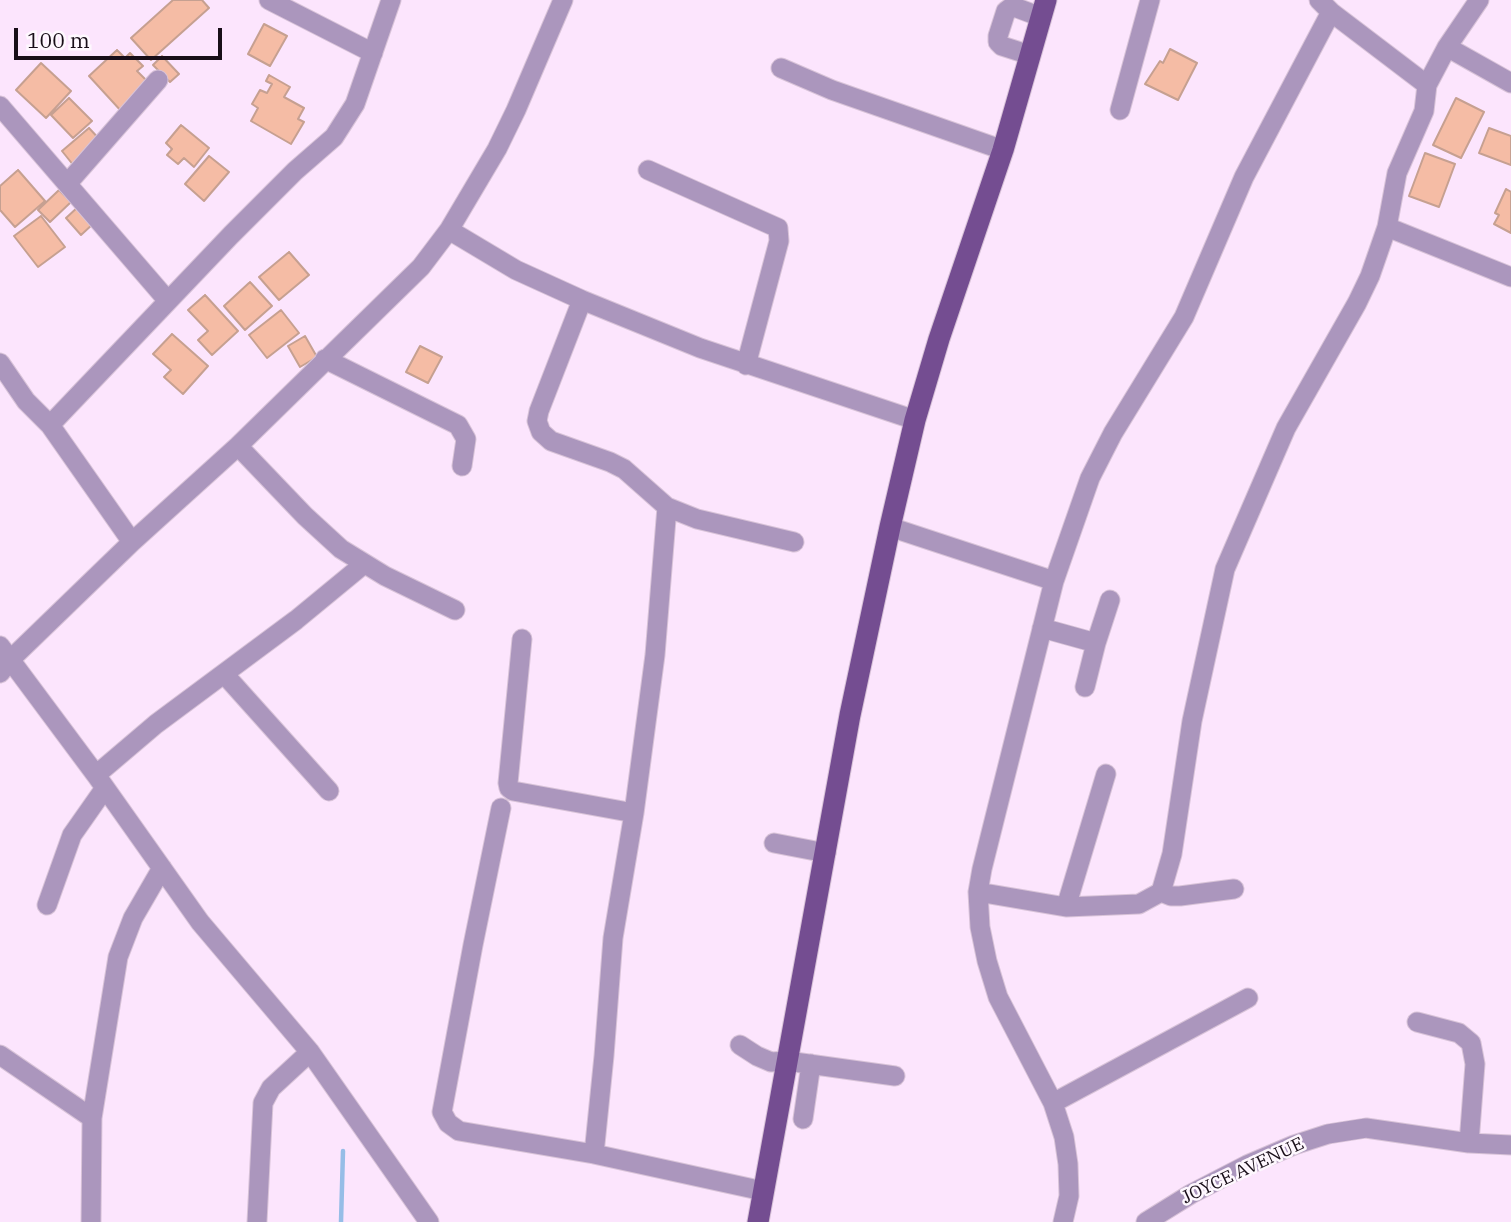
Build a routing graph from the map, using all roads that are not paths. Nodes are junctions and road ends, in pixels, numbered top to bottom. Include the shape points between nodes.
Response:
1 (270, 0) edge
2 (391, 0) edge
3 (563, 0) edge
4 (1150, 0) edge
5 (1479, 0) edge
6 (1325, 6) edge
7 (1043, 8) edge
8 (1447, 47) junction
9 (373, 53) junction
10 (1030, 55) junction
11 (781, 68) dead end
12 (158, 80) dead end
13 (1511, 83) edge
14 (1427, 85) junction
15 (0, 106) edge
16 (1120, 110) dead end
17 (1003, 150) junction
18 (648, 170) dead end
19 (67, 184) junction
20 (1387, 227) junction
21 (449, 230) junction
22 (1511, 277) edge
23 (582, 300) junction
24 (168, 301) junction
25 (325, 359) junction
26 (0, 363) edge
27 (746, 365) junction
28 (915, 420) junction
29 (50, 425) junction
30 (238, 446) junction
31 (462, 466) dead end
32 (667, 507) junction
33 (890, 527) junction
34 (794, 541) dead end
35 (132, 542) junction
36 (364, 565) junction
37 (1054, 582) junction
38 (1110, 600) dead end
39 (455, 610) dead end
40 (1042, 628) junction
41 (522, 639) dead end
42 (1096, 643) junction
43 (3, 660) edge
44 (225, 675) junction
45 (1085, 687) dead end
46 (1106, 774) dead end
47 (101, 782) junction
48 (329, 791) dead end
49 (501, 808) dead end
50 (634, 813) junction
51 (775, 843) dead end
52 (825, 853) junction
53 (162, 868) junction
54 (1234, 889) dead end
55 (978, 892) junction
56 (1161, 892) junction
57 (47, 905) dead end
58 (1066, 907) junction
59 (1248, 998) dead end
60 (1417, 1023) dead end
61 (740, 1045) dead end
62 (310, 1052) junction
63 (0, 1055) edge
64 (787, 1061) junction
65 (811, 1065) junction
66 (895, 1076) dead end
67 (1053, 1103) junction
68 (92, 1118) junction
69 (803, 1119) dead end
70 (1469, 1143) junction
71 (1511, 1145) edge
72 (594, 1154) junction
73 (764, 1191) junction
74 (91, 1222) edge
75 (257, 1222) edge
76 (429, 1222) edge
77 (758, 1222) edge
78 (1063, 1222) edge
79 (1146, 1222) edge

1 - 9 street
2 - 9 street
3 - 21 street via 502,140
4 - 16 street
5 - 8 street
6 - 14 street
6 - 37 street via 1184,317 1090,478
7 - 10 main road
7 - 10 street via 1010,8 998,36 1002,46
8 - 13 street
8 - 14 street
9 - 24 street via 355,104 334,136
10 - 17 main road
11 - 17 street
12 - 19 street
14 - 20 street via 1424,111 1397,173
15 - 19 street
17 - 28 main road
18 - 27 street via 778,228 779,241
19 - 24 street
20 - 22 street
20 - 56 street via 1370,276 1286,428 1224,569
21 - 23 street via 516,270
21 - 25 street via 421,267
23 - 27 street
23 - 32 street via 539,411 541,432 624,470
24 - 29 street
25 - 30 street
25 - 31 street via 458,425 466,439
26 - 29 street via 26,401
27 - 28 street
28 - 33 main road
29 - 35 street
30 - 35 street
30 - 36 street via 305,516
32 - 34 street via 696,519
32 - 50 street via 655,655
33 - 37 street
33 - 52 main road
35 - 43 street
36 - 39 street
36 - 44 street
37 - 40 street
38 - 42 street
40 - 42 street
40 - 55 street
41 - 50 street via 509,788
42 - 45 street
43 - 47 street
44 - 47 street via 156,724
44 - 48 street
46 - 58 street
47 - 53 street
47 - 57 street via 72,835
49 - 72 street via 442,1112 459,1131
50 - 72 street via 613,938
51 - 52 street
52 - 64 main road
53 - 62 street via 226,955
53 - 68 street via 133,918 118,957
54 - 56 street via 1180,896
55 - 58 street
55 - 67 street via 980,928 999,996
56 - 58 street via 1139,904
59 - 67 street
60 - 70 street via 1459,1033 1471,1043 1475,1065
61 - 64 street via 771,1062
62 - 75 street via 271,1088 263,1103
62 - 76 street
63 - 68 street
64 - 65 street
64 - 73 main road
65 - 66 street
65 - 69 street
67 - 78 street via 1068,1164 1069,1196
68 - 74 street
70 - 71 street, JOYCE AVENUE
70 - 79 street, JOYCE AVENUE via 1366,1128 1328,1134 1247,1166
72 - 73 street
73 - 77 main road

